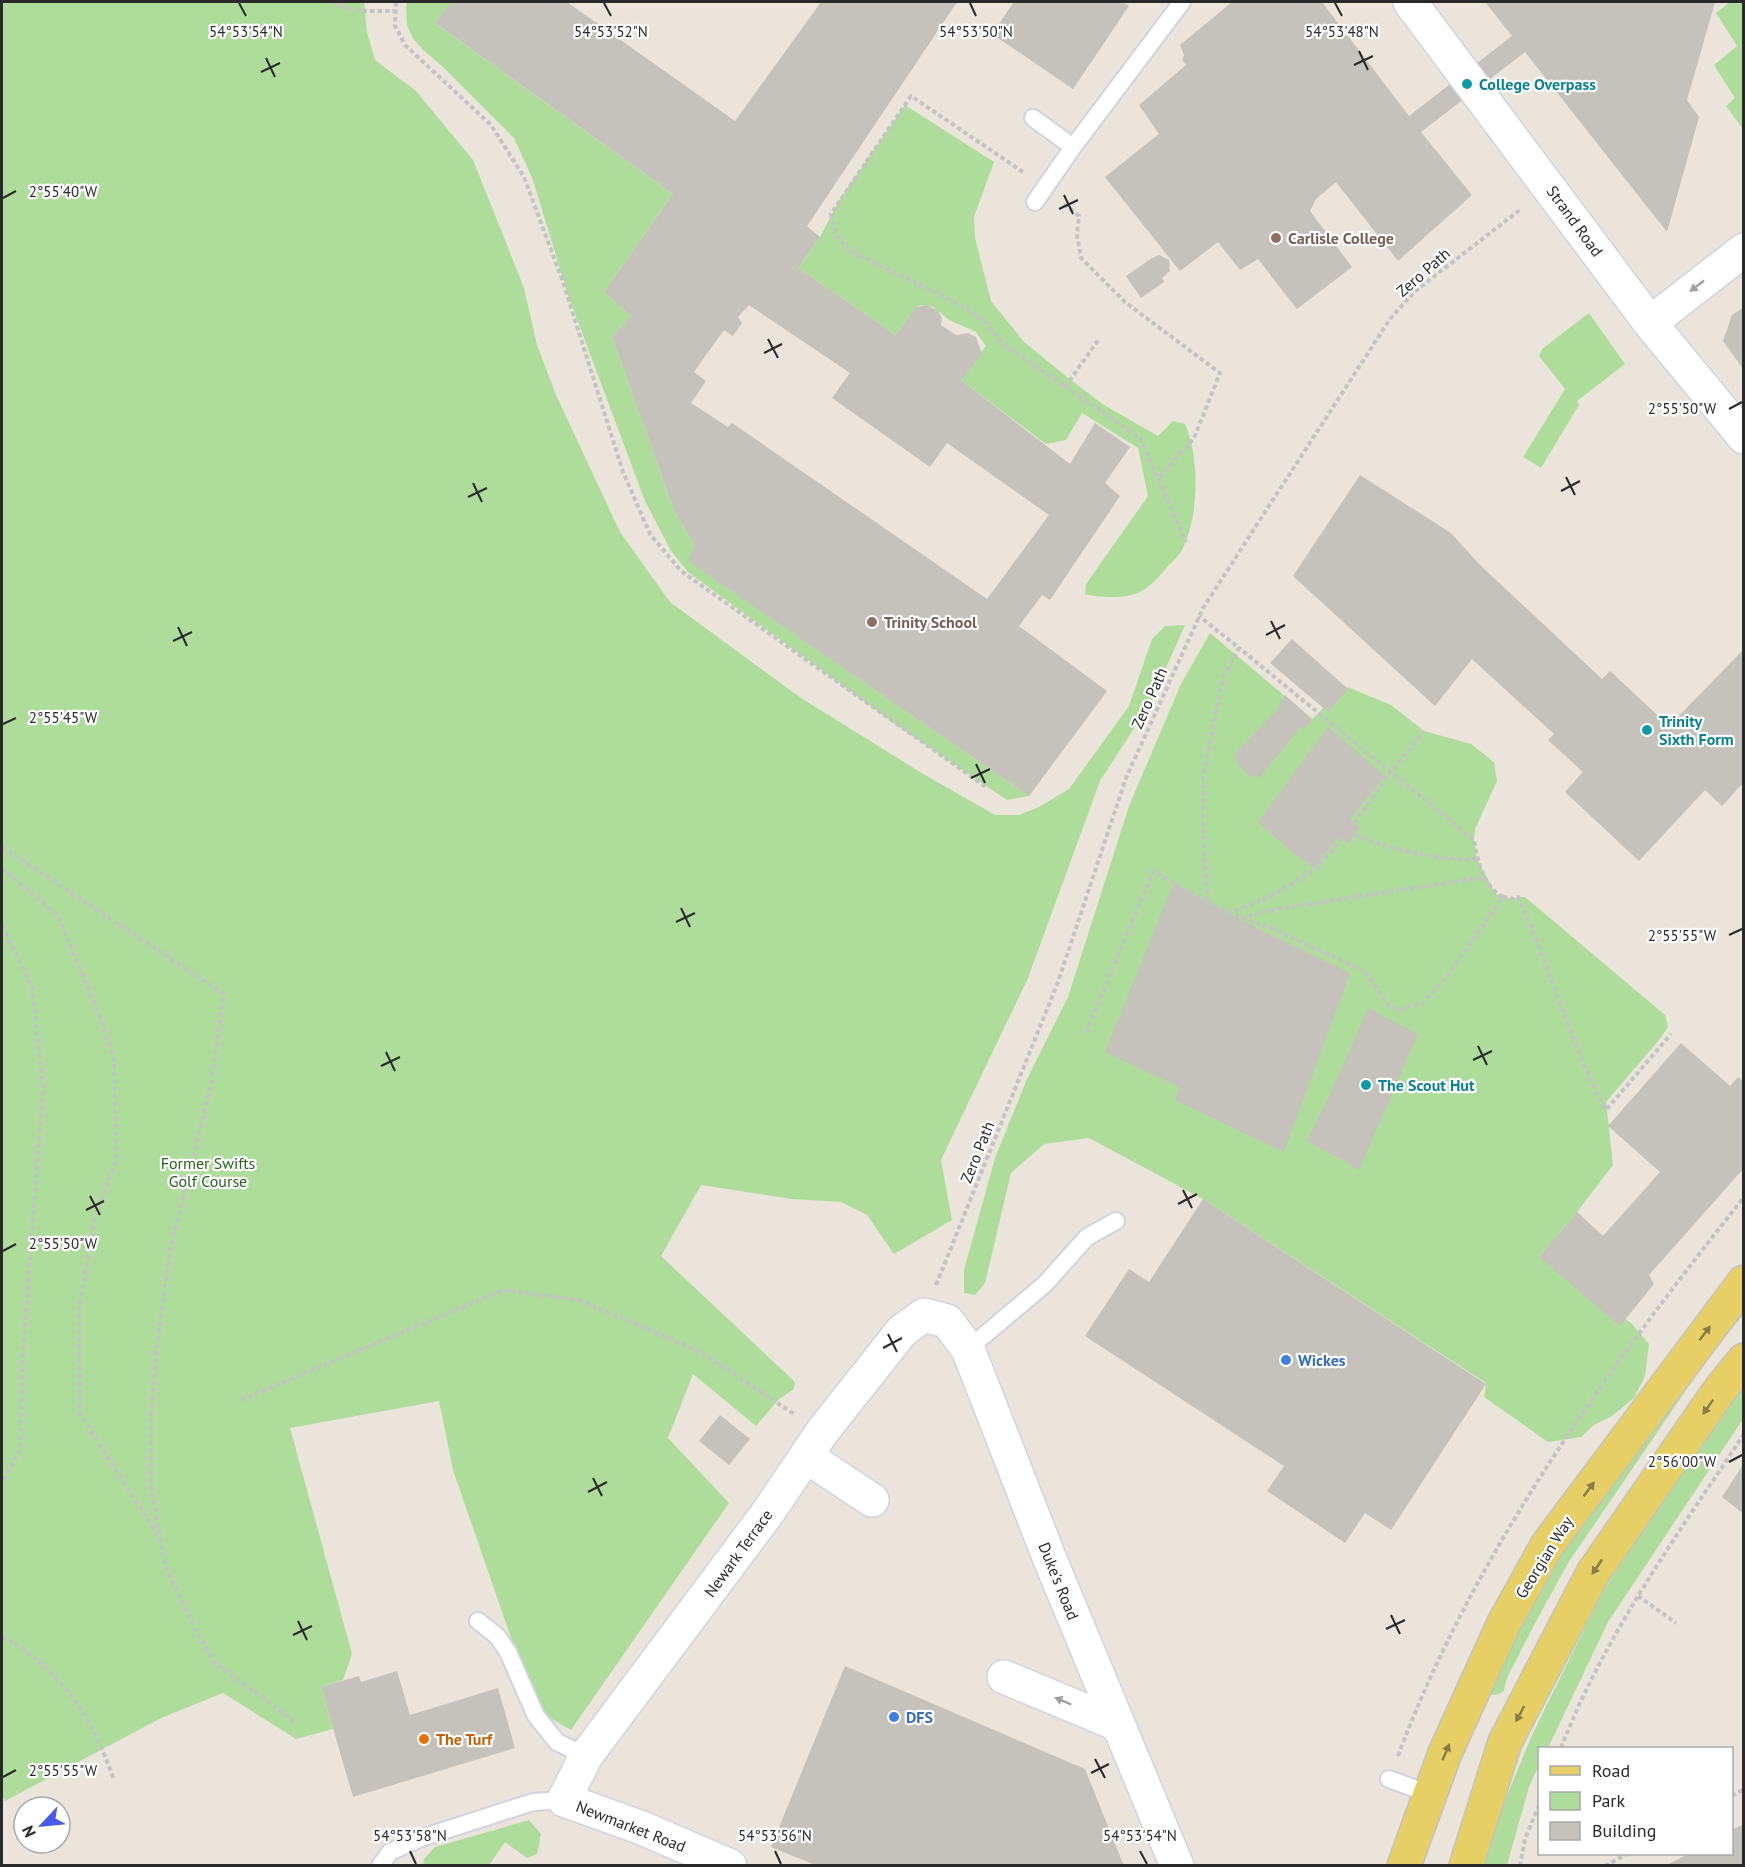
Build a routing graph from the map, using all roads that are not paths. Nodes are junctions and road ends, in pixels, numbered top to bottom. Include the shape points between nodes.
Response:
1 (1182, 2) edge
2 (1410, 2) edge
3 (1033, 118) dead end
4 (1073, 147) junction
5 (1040, 196) road end
6 (1743, 250) edge
7 (1650, 322) junction
8 (1743, 437) edge
9 (1116, 1221) dead end
10 (1743, 1282) edge
11 (924, 1315) joint
12 (968, 1349) junction
13 (1743, 1360) edge
14 (814, 1444) junction
15 (872, 1500) dead end
16 (478, 1621) dead end
17 (1004, 1677) dead end
18 (1117, 1724) junction
19 (586, 1756) junction
20 (1389, 1779) dead end
21 (1430, 1794) junction
22 (564, 1800) junction
23 (380, 1866) edge
24 (730, 1866) edge
25 (1176, 1866) edge
26 (1404, 1866) edge
27 (1466, 1866) edge

1 - 4 lane
2 - 7 street, Strand Road
3 - 4 lane
4 - 5 lane
6 -> 7 street
7 - 8 street, Strand Road
9 - 12 lane via 1087,1237 1045,1284
21 -> 10 main road, Georgian Way via 1504,1623 1548,1544
11 - 12 street, Duke's Road via 947,1321
11 - 14 street, Newark Terrace via 902,1331
12 - 18 street, Duke's Road
13 -> 27 main road via 1593,1573 1505,1742
14 - 15 street
14 - 19 street, Newark Terrace
16 - 19 lane via 497,1636 508,1652 536,1716 557,1742
18 -> 17 street
18 - 25 street, Duke's Road
19 - 22 street, Newark Terrace
20 - 21 lane
21 - 26 main road, Georgian Way
22 - 23 lane via 533,1802 421,1838 390,1852
22 - 24 street, Newmarket Road

